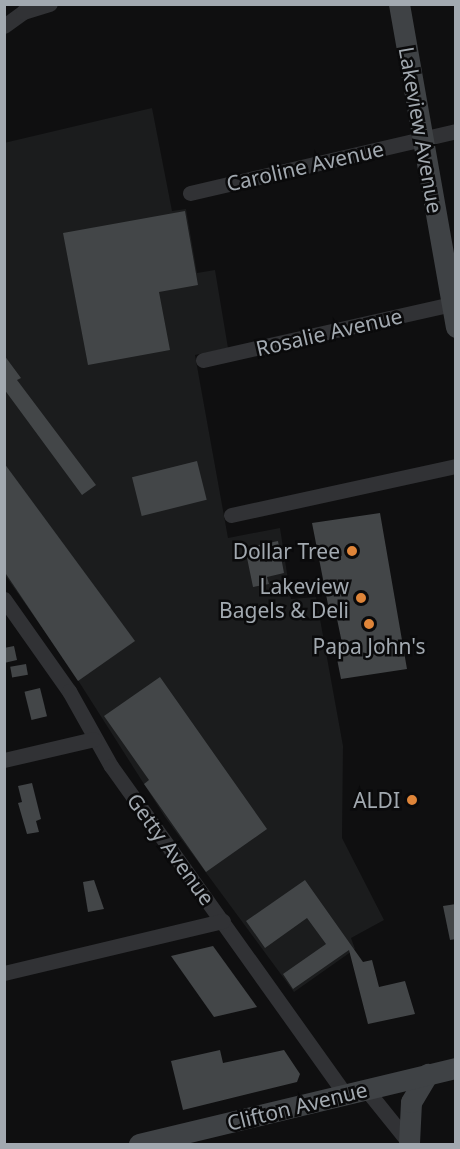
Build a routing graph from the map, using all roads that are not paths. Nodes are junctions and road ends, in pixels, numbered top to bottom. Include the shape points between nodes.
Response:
1 (50, 4) edge
2 (399, 4) edge
3 (4, 26) edge
4 (456, 131) edge
5 (422, 139) junction
6 (190, 193) dead end
7 (454, 304) edge
8 (456, 327) edge
9 (203, 360) dead end
10 (456, 466) edge
11 (231, 515) dead end
12 (4, 599) edge
13 (94, 739) junction
14 (4, 760) edge
15 (223, 921) junction
16 (4, 973) edge
17 (456, 1068) edge
18 (428, 1074) junction
19 (366, 1088) junction
20 (345, 1094) junction
21 (139, 1144) edge
22 (410, 1144) edge

1 - 3 street via 23,12
2 - 5 main road, Lakeview Avenue
4 - 5 street, Caroline Avenue
5 - 6 street, Caroline Avenue
5 - 7 main road, Lakeview Avenue
7 - 8 main road, Lakeview Avenue
7 - 9 street, Rosalie Avenue
10 - 11 street
12 - 13 street, Getty Avenue via 69,691
13 - 14 street
13 - 15 street, Getty Avenue
15 - 16 street
15 - 20 street, Getty Avenue
17 - 18 main road, Clifton Avenue
18 - 19 main road, Clifton Avenue
18 - 22 main road via 411,1102
19 - 20 main road, Clifton Avenue
19 - 22 street
20 - 21 main road, Clifton Avenue

